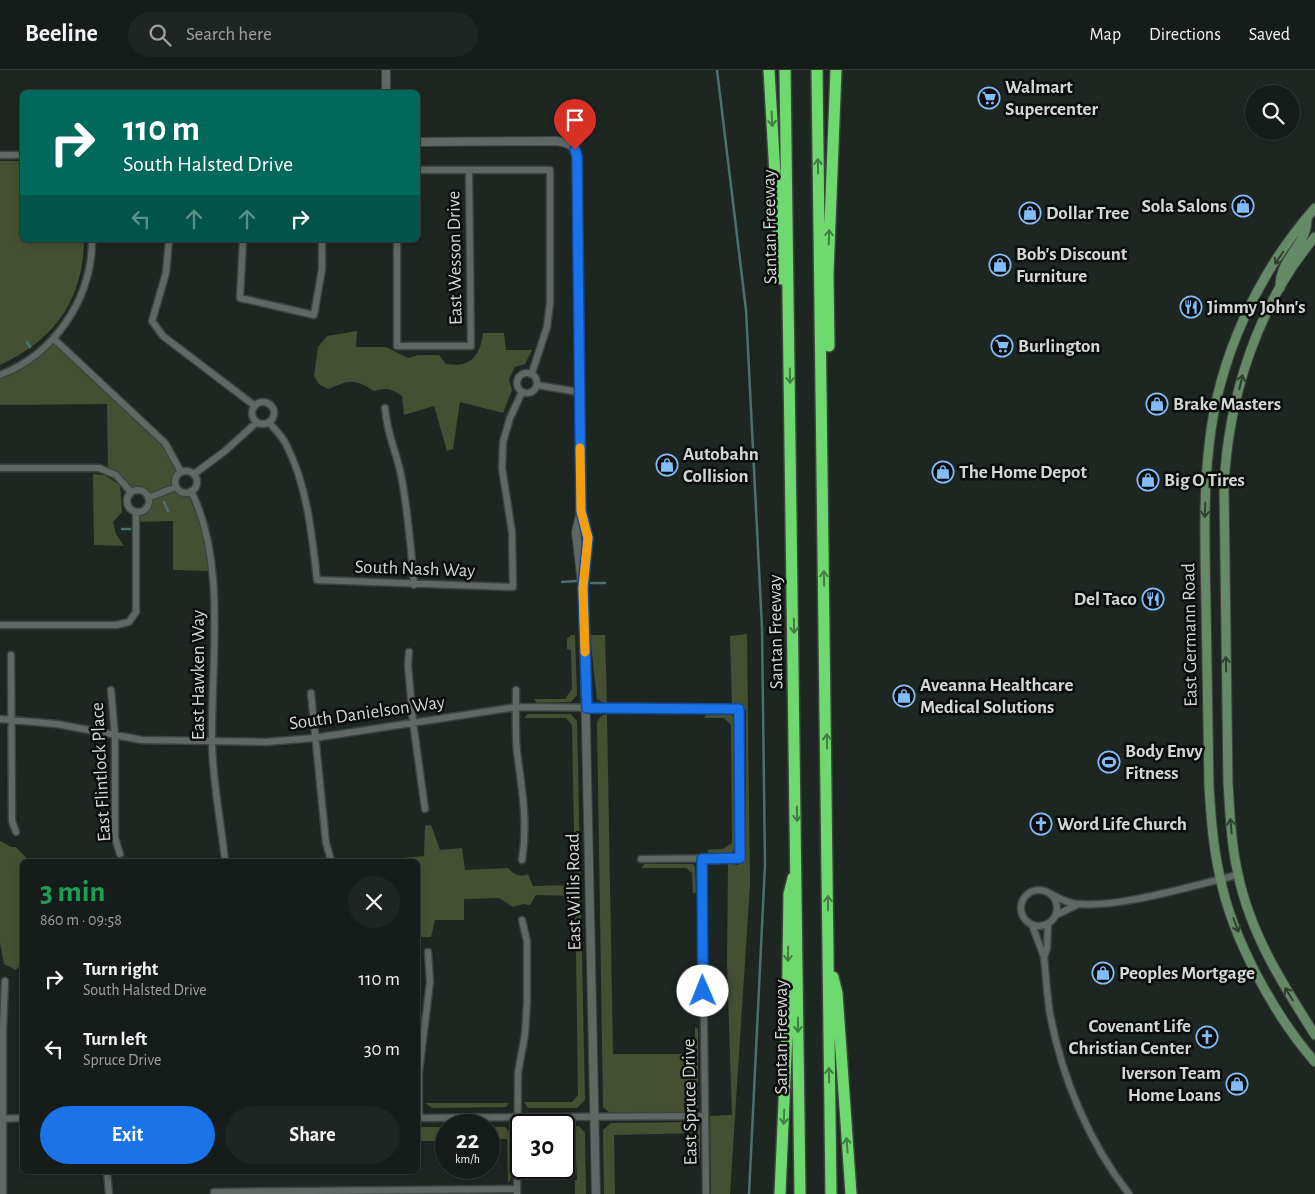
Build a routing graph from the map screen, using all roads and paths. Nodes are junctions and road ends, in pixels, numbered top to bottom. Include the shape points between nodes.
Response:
1 (386, 70) edge
2 (769, 70) edge
3 (785, 70) edge
4 (817, 70) edge
5 (836, 70) edge
6 (386, 90) edge
7 (420, 142) edge
8 (0, 155) edge
9 (20, 155) edge
10 (420, 170) edge
11 (469, 170) junction
12 (1315, 208) edge
13 (1307, 218) junction
14 (1315, 237) edge
15 (92, 242) edge
16 (169, 242) edge
17 (243, 242) edge
18 (322, 242) edge
19 (397, 242) edge
20 (1280, 288) junction
21 (789, 328) junction
22 (54, 339) junction
23 (532, 373) junction
24 (0, 375) edge
25 (537, 385) junction
26 (522, 392) junction
27 (579, 392) junction
28 (255, 406) junction
29 (385, 408) dead end
30 (257, 422) junction
31 (269, 422) junction
32 (822, 425) junction
33 (0, 468) edge
34 (181, 472) junction
35 (194, 474) junction
36 (176, 487) junction
37 (191, 491) junction
38 (131, 492) junction
39 (148, 498) junction
40 (581, 511) junction
41 (136, 512) junction
42 (414, 585) junction
43 (583, 588) junction
44 (0, 625) edge
45 (409, 652) dead end
46 (11, 656) dead end
47 (112, 690) dead end
48 (516, 690) dead end
49 (311, 693) dead end
50 (516, 707) junction
51 (587, 708) junction
52 (0, 719) edge
53 (12, 719) junction
54 (412, 722) junction
55 (115, 736) junction
56 (314, 738) junction
57 (212, 742) junction
58 (425, 809) dead end
59 (16, 832) dead end
60 (120, 854) dead end
61 (798, 854) junction
62 (225, 859) edge
63 (331, 859) edge
64 (641, 859) dead end
65 (702, 859) junction
66 (522, 860) dead end
67 (1238, 874) junction
68 (1220, 879) junction
69 (1049, 893) junction
70 (1079, 904) junction
71 (1056, 915) junction
72 (522, 920) dead end
73 (1048, 924) junction
74 (1032, 925) junction
75 (428, 952) dead end
76 (828, 952) junction
77 (1044, 957) junction
78 (5, 981) dead end
79 (1315, 1035) edge
80 (1315, 1062) edge
81 (420, 1064) edge
82 (516, 1114) edge
83 (705, 1116) junction
84 (510, 1117) edge
85 (1, 1118) edge
86 (20, 1118) edge
87 (420, 1118) edge
88 (575, 1118) edge
89 (595, 1118) junction
90 (107, 1174) edge
91 (517, 1179) edge
92 (314, 1192) edge
93 (417, 1192) edge
94 (517, 1192) edge
95 (214, 1193) edge
96 (3, 1194) edge
97 (110, 1194) edge
98 (596, 1194) edge
99 (706, 1194) edge
100 (780, 1194) edge
101 (800, 1194) edge
102 (831, 1194) edge
103 (851, 1194) edge
104 (1129, 1194) edge

1 - 6 street
2 -> 21 highway via 781,277
3 - 21 highway, Santan Freeway
32 -> 4 highway
32 -> 5 highway via 829,390 828,274
7 - 27 street, East Willis Road via 557,141 570,144 577,156
8 - 9 street
10 - 11 street
11 - 19 street, East Wesson Drive via 471,346 397,346
11 - 23 street via 550,170 550,302 547,327
12 - 13 main road, East Germann Road
13 - 20 main road via 1306,231 1280,273
13 -> 68 main road, East Germann Road via 1262,283 1238,333 1218,398 1209,444 1204,523 1209,777
14 - 20 main road, East Germann Road
15 - 22 street via 92,259 84,286 70,317
16 - 28 street via 166,273 152,321 163,336
17 - 18 street via 240,298 314,315 322,269
67 -> 20 main road, East Germann Road via 1228,783 1225,452 1255,339
21 -> 61 highway, Santan Freeway
22 - 24 street via 23,364
22 - 34 street via 165,443
23 - 25 street
23 - 26 street via 525,372 517,378 517,387
25 - 26 street via 531,392
25 - 27 street
26 - 42 street, South Nash Way via 503,442 502,468 512,532 513,586
27 - 40 street, East Willis Road
28 - 30 street via 252,416
28 - 31 street via 265,402 271,406 273,416
29 - 42 street via 387,430 409,514
30 - 31 street
30 - 35 street
31 - 42 street, South Nash Way via 286,443 300,482 311,525 317,580
76 -> 32 highway
33 - 38 street via 99,468 116,475
34 - 35 street
34 - 36 street via 175,480
35 - 37 street via 196,483
36 - 37 street via 181,492
36 - 39 street
37 - 57 street, East Hawken Way via 207,533 213,564
38 - 39 street via 141,490
38 - 41 street via 127,498 128,505
39 - 41 street via 146,508
40 - 43 street, East Willis Road via 588,538
40 - 43 street, East Willis Road via 576,532
41 - 44 street via 136,612 129,622 116,625
43 - 51 street, East Willis Road
45 - 54 street
46 - 53 street
47 - 55 street, East Flintlock Place
48 - 50 street
49 - 56 street
50 - 51 street, South Danielson Way
50 - 54 street, South Danielson Way
50 - 66 street via 517,750 525,796
51 - 65 street, South Danielson Way via 739,709 740,858
51 - 89 street, East Willis Road
52 - 53 street, South Danielson Way
53 - 55 street, South Danielson Way
53 - 59 street via 12,821
54 - 56 street, South Danielson Way
54 - 58 street
55 - 57 street, South Danielson Way
55 - 60 street, East Flintlock Place via 115,838
56 - 57 street, South Danielson Way
56 - 63 street
57 - 62 street, East Hawken Way
61 -> 100 highway via 789,894
61 -> 101 highway, Santan Freeway
64 - 65 street
65 - 83 street, East Spruce Drive
67 - 68 street
79 -> 67 main road, East Germann Road via 1272,965
68 - 70 street via 1128,899
68 -> 80 main road, East Germann Road via 1259,978 1282,1020
69 - 70 street via 1059,900
69 - 71 street via 1056,903
69 - 74 street via 1037,890 1023,900 1022,912
70 - 71 street
71 - 73 street
72 - 82 street via 527,941 527,1003
73 - 74 street
73 - 77 street
74 - 77 street
75 - 81 street via 430,982
102 -> 76 highway
103 -> 76 highway via 837,993
77 - 104 street via 1050,1014 1082,1117 1115,1176
78 - 85 street
83 - 89 street
83 - 99 street, East Spruce Drive
84 - 87 street
85 - 86 street
85 - 96 street
88 - 89 street
89 - 98 street, East Willis Road
90 - 97 street
91 - 94 street
92 - 93 street
92 - 95 street
93 - 94 street

